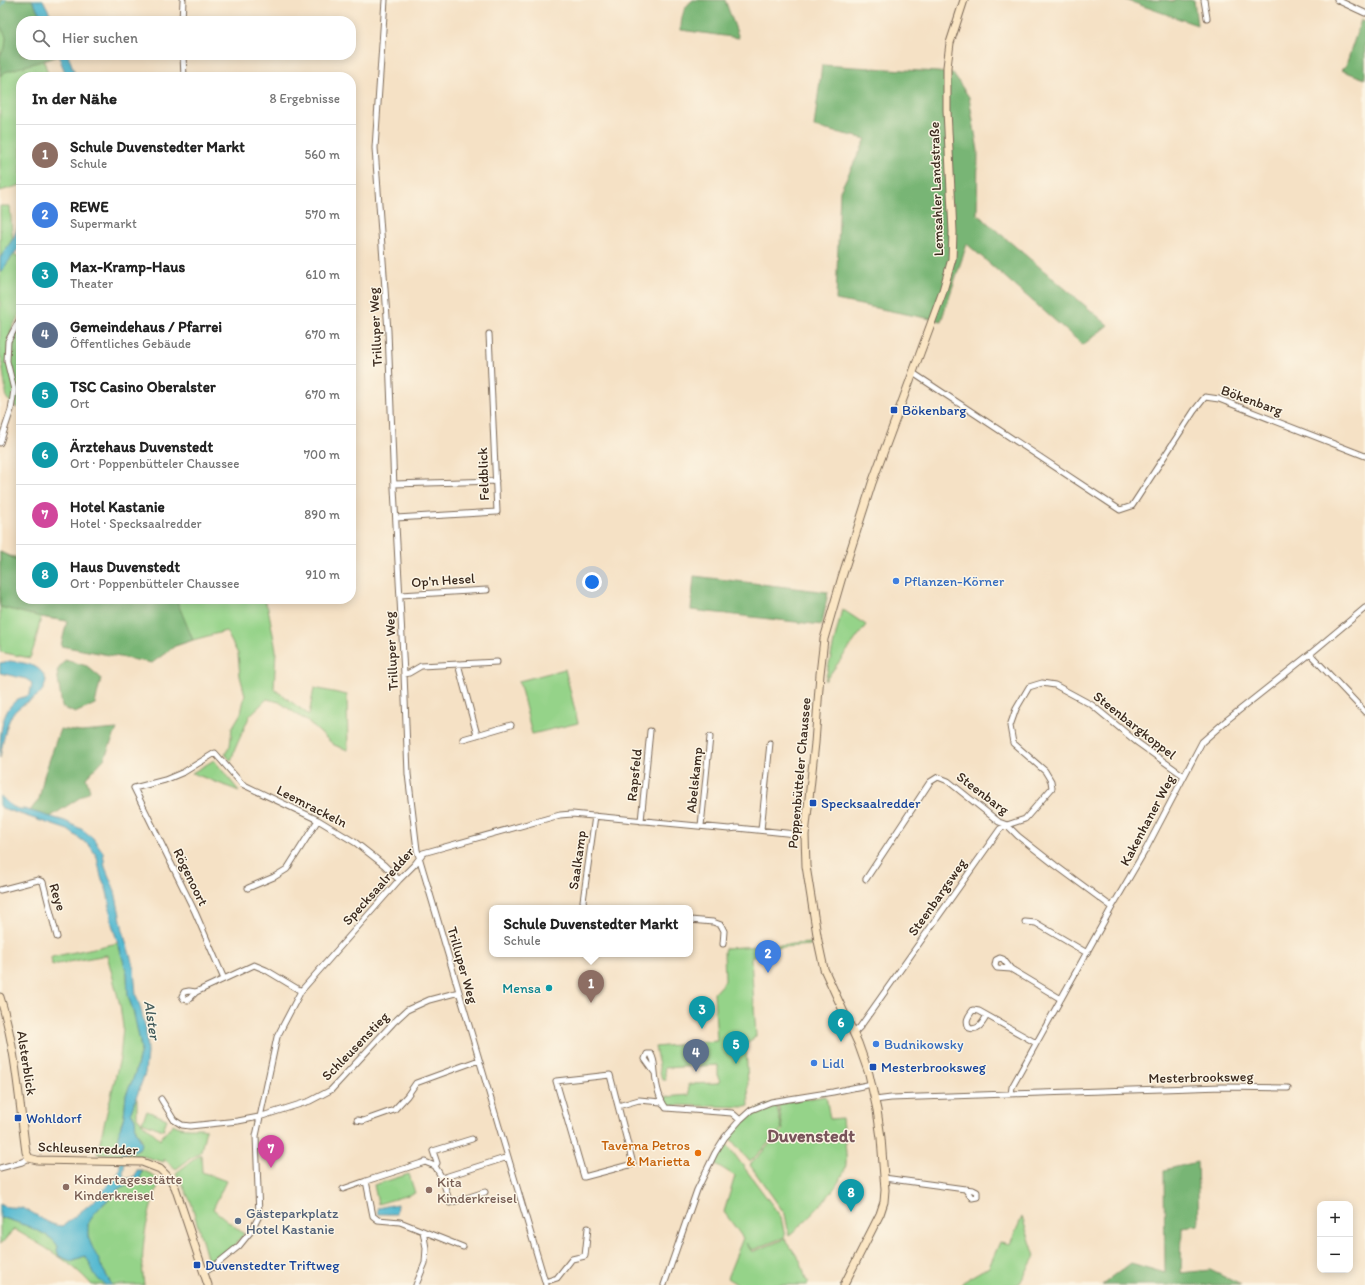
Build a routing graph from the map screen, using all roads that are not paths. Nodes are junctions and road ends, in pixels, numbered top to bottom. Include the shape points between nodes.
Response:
1 (183, 0) edge
2 (385, 0) edge
3 (964, 0) edge
4 (1204, 0) edge
5 (1337, 0) edge
6 (1365, 13) edge
7 (182, 16) edge
8 (1207, 18) dead end
9 (183, 60) edge
10 (184, 72) edge
11 (16, 326) edge
12 (489, 334) dead end
13 (913, 374) junction
14 (0, 443) edge
15 (1365, 456) edge
16 (496, 481) junction
17 (394, 484) junction
18 (396, 518) junction
19 (487, 590) dead end
20 (400, 595) junction
21 (1365, 608) edge
22 (1310, 654) junction
23 (497, 662) dead end
24 (458, 664) junction
25 (404, 674) junction
26 (1365, 712) edge
27 (511, 725) dead end
28 (650, 731) dead end
29 (477, 735) junction
30 (710, 737) dead end
31 (463, 739) dead end
32 (770, 743) dead end
33 (1184, 776) junction
34 (134, 788) joint
35 (1052, 788) joint
36 (595, 816) junction
37 (318, 820) junction
38 (641, 820) junction
39 (1007, 825) junction
40 (701, 826) junction
41 (761, 830) junction
42 (806, 835) junction
43 (419, 858) junction
44 (866, 879) dead end
45 (399, 880) junction
46 (248, 888) dead end
47 (0, 890) edge
48 (584, 905) edge
49 (1112, 907) junction
50 (693, 920) edge
51 (1025, 922) dead end
52 (57, 937) dead end
53 (723, 944) dead end
54 (1087, 953) junction
55 (1011, 970) dead end
56 (224, 979) junction
57 (301, 991) junction
58 (196, 992) dead end
59 (459, 992) junction
60 (0, 997) edge
61 (1061, 999) junction
62 (986, 1017) dead end
63 (854, 1033) junction
64 (1036, 1043) junction
65 (479, 1060) junction
66 (655, 1073) dead end
67 (872, 1084) junction
68 (1288, 1088) dead end
69 (1011, 1094) junction
70 (161, 1099) dead end
71 (875, 1100) junction
72 (661, 1102) junction
73 (618, 1106) junction
74 (259, 1117) junction
75 (357, 1120) dead end
76 (740, 1120) junction
77 (472, 1139) dead end
78 (508, 1157) junction
79 (29, 1158) junction
80 (435, 1166) junction
81 (0, 1168) edge
82 (442, 1178) junction
83 (884, 1178) junction
84 (366, 1181) junction
85 (343, 1189) dead end
86 (965, 1189) dead end
87 (485, 1192) dead end
88 (588, 1228) dead end
89 (423, 1231) junction
90 (463, 1247) dead end
91 (203, 1270) junction
92 (546, 1283) edge
93 (208, 1285) edge
94 (416, 1285) edge
95 (664, 1285) edge
96 (844, 1285) edge

1 - 7 street
2 - 17 street, Trilluper Weg via 375,148 388,331
3 - 13 main road, Lemsahler Landstraße via 950,43 946,67 952,259
4 - 8 street
5 - 6 street
9 - 10 street
11 - 14 street via 8,341 7,361 14,390 11,410
12 - 16 street, Feldblick
13 - 15 street, Bökenbarg via 1120,510 1132,506 1205,397 1219,399
13 - 42 main road, Poppenbütteler Chaussee via 872,483 824,639
16 - 17 street
16 - 18 street, Feldblick via 497,512
17 - 18 street, Trilluper Weg
18 - 20 street, Trilluper Weg
19 - 20 street, Op'n Hesel
20 - 25 street, Trilluper Weg
21 - 22 street, Kakenhaner Weg
22 - 26 street
22 - 33 street, Kakenhaner Weg via 1202,742
23 - 24 street
24 - 25 street via 421,666
24 - 29 street
25 - 43 street, Trilluper Weg via 408,774
27 - 29 street
28 - 38 street, Rapsfeld
29 - 31 street
30 - 40 street, Abelskamp
32 - 41 street
33 - 35 street, Steenbargkoppel via 1092,705 1055,685 1042,683 1029,687 1016,709 1010,726 1013,743 1045,771
33 - 49 street, Kakenhaner Weg
34 - 37 street, Leemrackeln via 184,772 215,753 242,784
34 - 56 street, Rögenoort
35 - 39 street, Steenbargsweg via 1024,819
36 - 38 street, Specksaalredder
36 - 43 street, Specksaalredder via 560,815 423,853
36 - 48 street, Saalkamp
37 - 45 street, Leemrackeln via 356,843
37 - 46 street via 287,869
38 - 40 street, Specksaalredder
39 - 44 street, Steenbarg via 999,822 948,781 938,776 930,782
39 - 49 street, Steenbarg
39 - 63 street, Steenbargsweg via 1000,829
40 - 41 street, Specksaalredder
41 - 42 street, Specksaalredder
42 - 63 main road, Poppenbütteler Chaussee via 806,866 824,969
43 - 45 street, Specksaalredder
43 - 59 street, Trilluper Weg
45 - 57 street, Specksaalredder
47 - 52 street, Reye via 38,880 43,882
49 - 54 street, Kakenhaner Weg
50 - 53 street via 721,924 724,932
51 - 54 street via 1036,923
54 - 61 street, Kakenhaner Weg
55 - 61 street
56 - 57 street via 254,965
56 - 58 street
57 - 74 street, Specksaalredder via 277,1037
59 - 65 street, Trilluper Weg
59 - 74 street, Schleusenstieg via 429,1000 407,1010 331,1090 310,1101
60 - 79 main road, Alsterblick via 8,1028 26,1152
61 - 64 street, Kakenhaner Weg
62 - 64 street
63 - 67 main road, Poppenbütteler Chaussee
64 - 69 street, Kakenhaner Weg via 1012,1087
65 - 75 street via 416,1083 394,1110 363,1121
65 - 78 street, Trilluper Weg
66 - 72 street
67 - 71 main road, Poppenbütteler Chaussee
67 - 76 street via 771,1102 751,1110
68 - 69 street, Mesterbrooksweg via 1222,1087
69 - 71 street, Mesterbrooksweg
70 - 74 street, Schleusenstieg via 174,1120 186,1126
71 - 83 main road, Poppenbütteler Chaussee
72 - 73 street via 639,1100
72 - 76 street via 666,1108 732,1113
73 - 73 street via 610,1075 556,1081 584,1177 633,1164
74 - 91 street, Specksaalredder via 256,1136 259,1216 239,1246 213,1267
76 - 95 street via 715,1153 697,1190
77 - 80 street via 433,1151 437,1164
78 - 82 street
78 - 92 street, Trilluper Weg
79 - 81 street, Schleusenredder
79 - 91 main road, Schleusenredder via 142,1162 160,1169 173,1183
80 - 82 street
80 - 84 street via 425,1162
82 - 87 street via 450,1203
83 - 86 street
83 - 96 main road, Poppenbütteler Chaussee via 885,1196 880,1214
84 - 85 street
84 - 89 street via 373,1216 378,1220 400,1222
88 - 92 street, Trilluper Weg via 585,1256 572,1259 557,1278
89 - 90 street
89 - 94 street via 425,1263
91 - 93 main road, Schleusenredder

